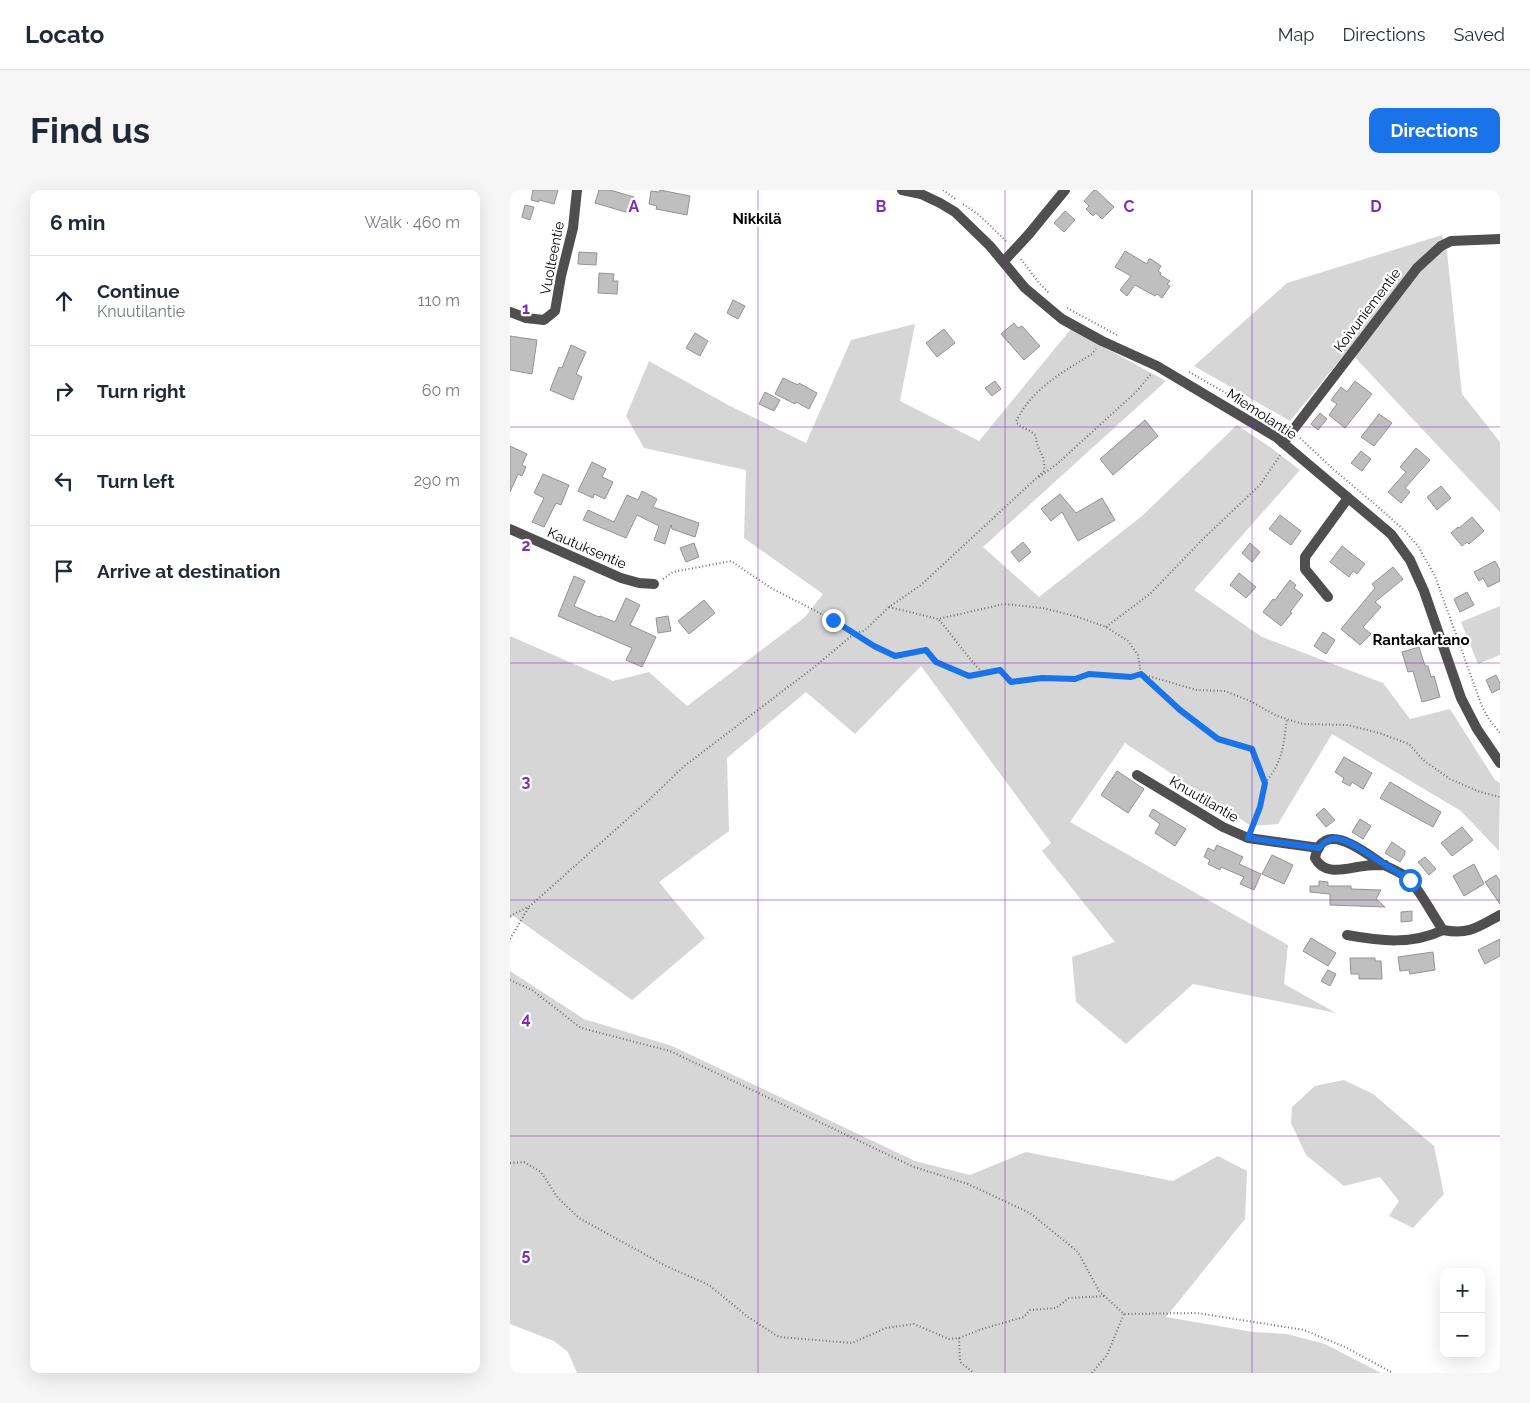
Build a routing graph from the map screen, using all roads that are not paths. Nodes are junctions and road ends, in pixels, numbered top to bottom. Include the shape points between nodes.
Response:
1 (576, 190) edge
2 (902, 190) edge
3 (1065, 190) edge
4 (1500, 239) edge
5 (1004, 262) junction
6 (510, 312) edge
7 (1285, 444) junction
8 (1348, 498) junction
9 (510, 529) edge
10 (654, 584) road end
11 (1328, 597) dead end
12 (1500, 764) edge
13 (1137, 775) dead end
14 (1319, 848) junction
15 (1385, 865) junction
16 (1500, 915) edge
17 (1443, 930) junction
18 (1347, 936) dead end

1 - 6 street, Vuolteentie via 573,228 555,311 544,320
2 - 5 street, Miemolantie via 922,194 955,212
3 - 5 street
4 - 7 street, Koivuniementie via 1451,242 1441,246 1417,268
5 - 7 street, Miemolantie via 1040,302 1062,319 1157,366
7 - 8 street, Miemolantie
8 - 11 street via 1305,557 1305,569
8 - 12 street, Miemolantie via 1391,534 1410,560 1461,698
9 - 10 street, Kautuksentie via 621,578
13 - 14 street, Knuutilantie via 1223,827 1248,838
14 - 15 street, Knuutilantie via 1328,840 1339,839
14 - 15 street via 1315,858 1329,870
15 - 17 street, Knuutilantie via 1410,880
16 - 17 street via 1471,931
17 - 18 street via 1428,938 1400,941

